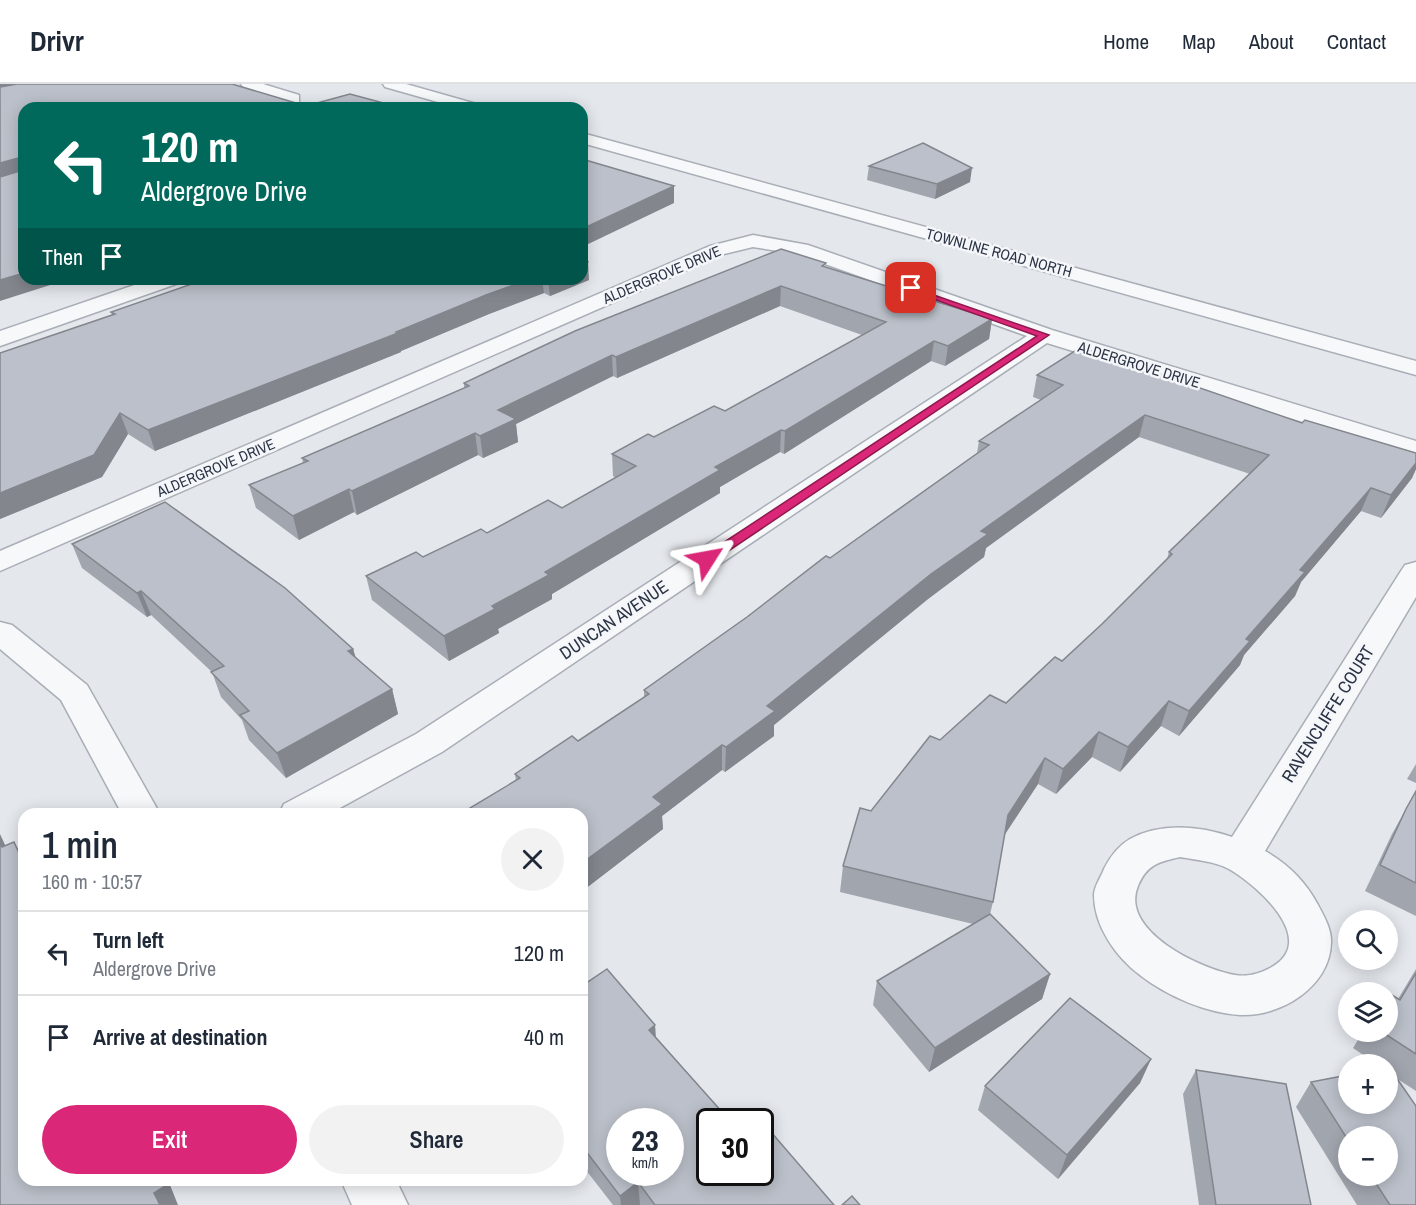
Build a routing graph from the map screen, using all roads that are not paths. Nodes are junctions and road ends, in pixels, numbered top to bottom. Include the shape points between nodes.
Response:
1 (248, 84) edge
2 (390, 84) edge
3 (293, 102) edge
4 (454, 102) edge
5 (588, 140) edge
6 (155, 285) edge
7 (1044, 335) junction
8 (0, 339) edge
9 (1416, 368) edge
10 (1416, 449) edge
11 (0, 562) edge
12 (1416, 571) edge
13 (0, 632) edge
14 (138, 808) edge
15 (308, 808) edge
16 (1241, 856) junction
17 (370, 1186) edge
18 (382, 1205) edge

1 - 3 street via 294,98
2 - 4 street
5 - 9 street, TOWNLINE ROAD NORTH
6 - 8 street
7 - 10 street, ALDERGROVE DRIVE
7 - 11 street, ALDERGROVE DRIVE via 801,249 753,241 717,250
7 - 15 street, DUNCAN AVENUE via 429,743
12 - 16 street, RAVENCLIFFE COURT
13 - 14 street via 75,693
16 - 16 street via 1180,842 1153,846 1132,858 1119,875 1114,897 1120,922 1137,947 1163,970 1194,986 1229,995 1261,994 1287,984 1305,967 1311,944 1306,919 1292,894 1269,873
17 - 18 street

